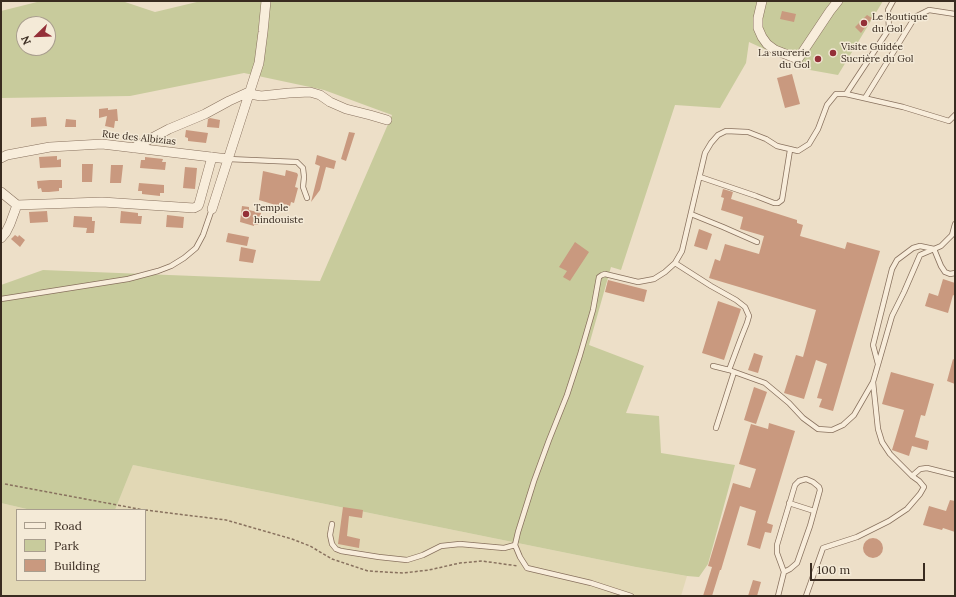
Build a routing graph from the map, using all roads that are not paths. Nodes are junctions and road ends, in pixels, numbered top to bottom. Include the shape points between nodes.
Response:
1 (266, 1) edge
2 (762, 1) edge
3 (838, 1) edge
4 (893, 1) edge
5 (955, 14) edge
6 (250, 92) junction
7 (846, 94) junction
8 (865, 98) junction
9 (955, 116) edge
10 (387, 120) dead end
11 (133, 148) junction
12 (790, 150) junction
13 (3, 156) edge
14 (212, 157) junction
15 (228, 159) junction
16 (700, 177) junction
17 (1, 192) edge
18 (307, 198) dead end
19 (17, 204) junction
20 (212, 210) joint
21 (691, 214) junction
22 (955, 224) edge
23 (1, 238) edge
24 (757, 242) dead end
25 (934, 249) junction
26 (675, 263) junction
27 (955, 273) edge
28 (1, 299) edge
29 (878, 364) junction
30 (714, 366) dead end
31 (731, 371) junction
32 (872, 382) junction
33 (716, 428) dead end
34 (955, 475) edge
35 (912, 476) junction
36 (789, 503) junction
37 (814, 511) junction
38 (332, 524) dead end
39 (515, 545) junction
40 (784, 572) junction
41 (631, 596) edge
42 (778, 596) edge
43 (806, 596) edge

1 - 6 street via 259,63
2 - 3 street via 758,18 758,28 762,37 774,50 798,58
4 - 7 lane via 888,10 889,29
5 - 8 lane via 929,10 915,17
6 - 10 street via 261,96 310,92 346,109
6 - 11 street
6 - 15 street
7 - 8 lane
7 - 12 lane via 836,94 827,105 809,144 798,151
8 - 9 lane via 949,121
11 - 13 street, Rue des Albizias via 102,144 50,147
11 - 14 street, Rue des Albizias
12 - 16 lane via 748,132 726,131 711,143 705,153
12 - 16 lane via 782,200 778,203
14 - 15 street, Rue des Albizias
14 - 19 street via 199,204 194,208 102,202
15 - 18 lane via 297,162 303,168 303,186
15 - 20 street
16 - 21 lane
17 - 19 street
19 - 23 street via 10,224
20 - 28 lane via 196,248 171,266 128,279
21 - 24 lane
21 - 26 lane via 682,251
22 - 25 lane via 952,235
25 - 27 lane via 945,272
25 - 29 lane via 920,255 892,316
25 - 29 lane via 920,246 913,248 897,260 892,269 873,345
26 - 31 lane via 745,307 749,316
26 - 39 lane via 654,279 638,282 605,274 599,277 580,355 548,440
29 - 32 lane
30 - 31 lane
31 - 32 lane via 765,383 818,429 832,430 843,425 854,415
31 - 33 lane
32 - 35 lane via 882,442
34 - 35 lane via 927,468 920,469
35 - 43 lane via 924,487 906,509 857,537 823,548
36 - 37 lane
36 - 37 lane via 795,485 806,479 814,482 820,490
36 - 40 lane via 776,553
37 - 40 lane via 797,563
38 - 39 lane via 330,535 336,549 380,557 407,560 423,556 441,546 460,544 504,548
39 - 41 lane via 528,568 591,583
40 - 42 lane

